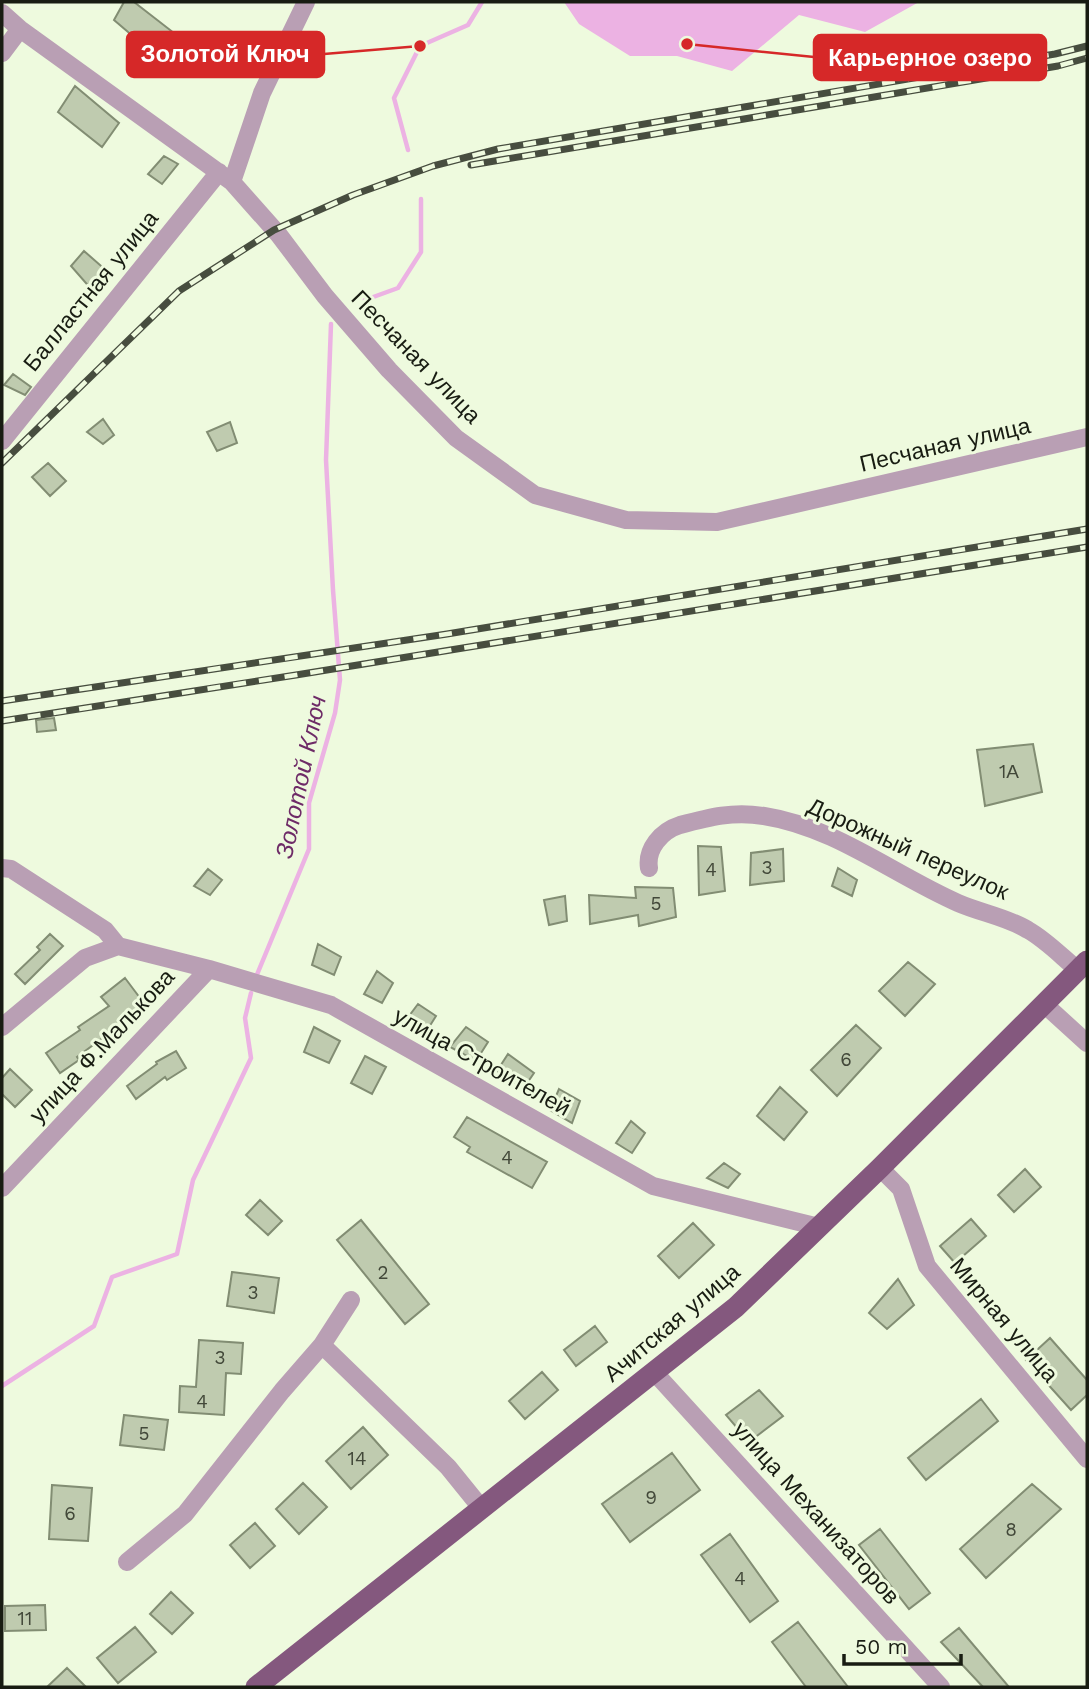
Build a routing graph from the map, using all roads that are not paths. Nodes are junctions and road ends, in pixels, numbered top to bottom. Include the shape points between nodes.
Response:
1 (306, 2) edge
2 (2, 13) edge
3 (20, 29) junction
4 (2, 53) edge
5 (225, 177) junction
6 (1087, 437) edge
7 (2, 441) edge
8 (2, 868) edge
9 (649, 868) dead end
10 (118, 946) junction
11 (1083, 966) edge
12 (209, 969) junction
13 (1044, 1004) junction
14 (2, 1027) edge
15 (1087, 1042) edge
16 (880, 1168) junction
17 (2, 1188) edge
18 (819, 1227) junction
19 (351, 1300) dead end
20 (322, 1345) junction
21 (655, 1373) junction
22 (1087, 1458) edge
23 (482, 1509) junction
24 (127, 1562) dead end
25 (933, 1684) edge
26 (256, 1687) edge

1 - 5 street
2 - 3 street, Песчаная улица
3 - 4 street
3 - 5 street, Песчаная улица
5 - 6 street, Песчаная улица via 399,380 456,438 535,495 626,520 717,522
5 - 7 street, Балластная улица
8 - 10 street via 11,869 106,930
9 - 11 street, Дорожный переулок via 654,844 672,827 724,813 764,816 804,826 852,847 959,904 1028,930
10 - 12 street, улица Строителей
10 - 14 street via 85,958
11 - 13 main road, Ачитская улица
12 - 17 street, улица Ф.Малькова
12 - 18 street, улица Строителей via 331,1005 653,1186
13 - 15 street
13 - 16 main road, Ачитская улица
16 - 18 main road, Ачитская улица
16 - 22 street, Мирная улица via 901,1189 927,1266
18 - 21 main road, Ачитская улица via 736,1307
19 - 20 street
20 - 23 street via 448,1467
20 - 24 street via 185,1514
21 - 23 main road, Ачитская улица
21 - 25 street, улица Механизаторов
23 - 26 main road, Ачитская улица

